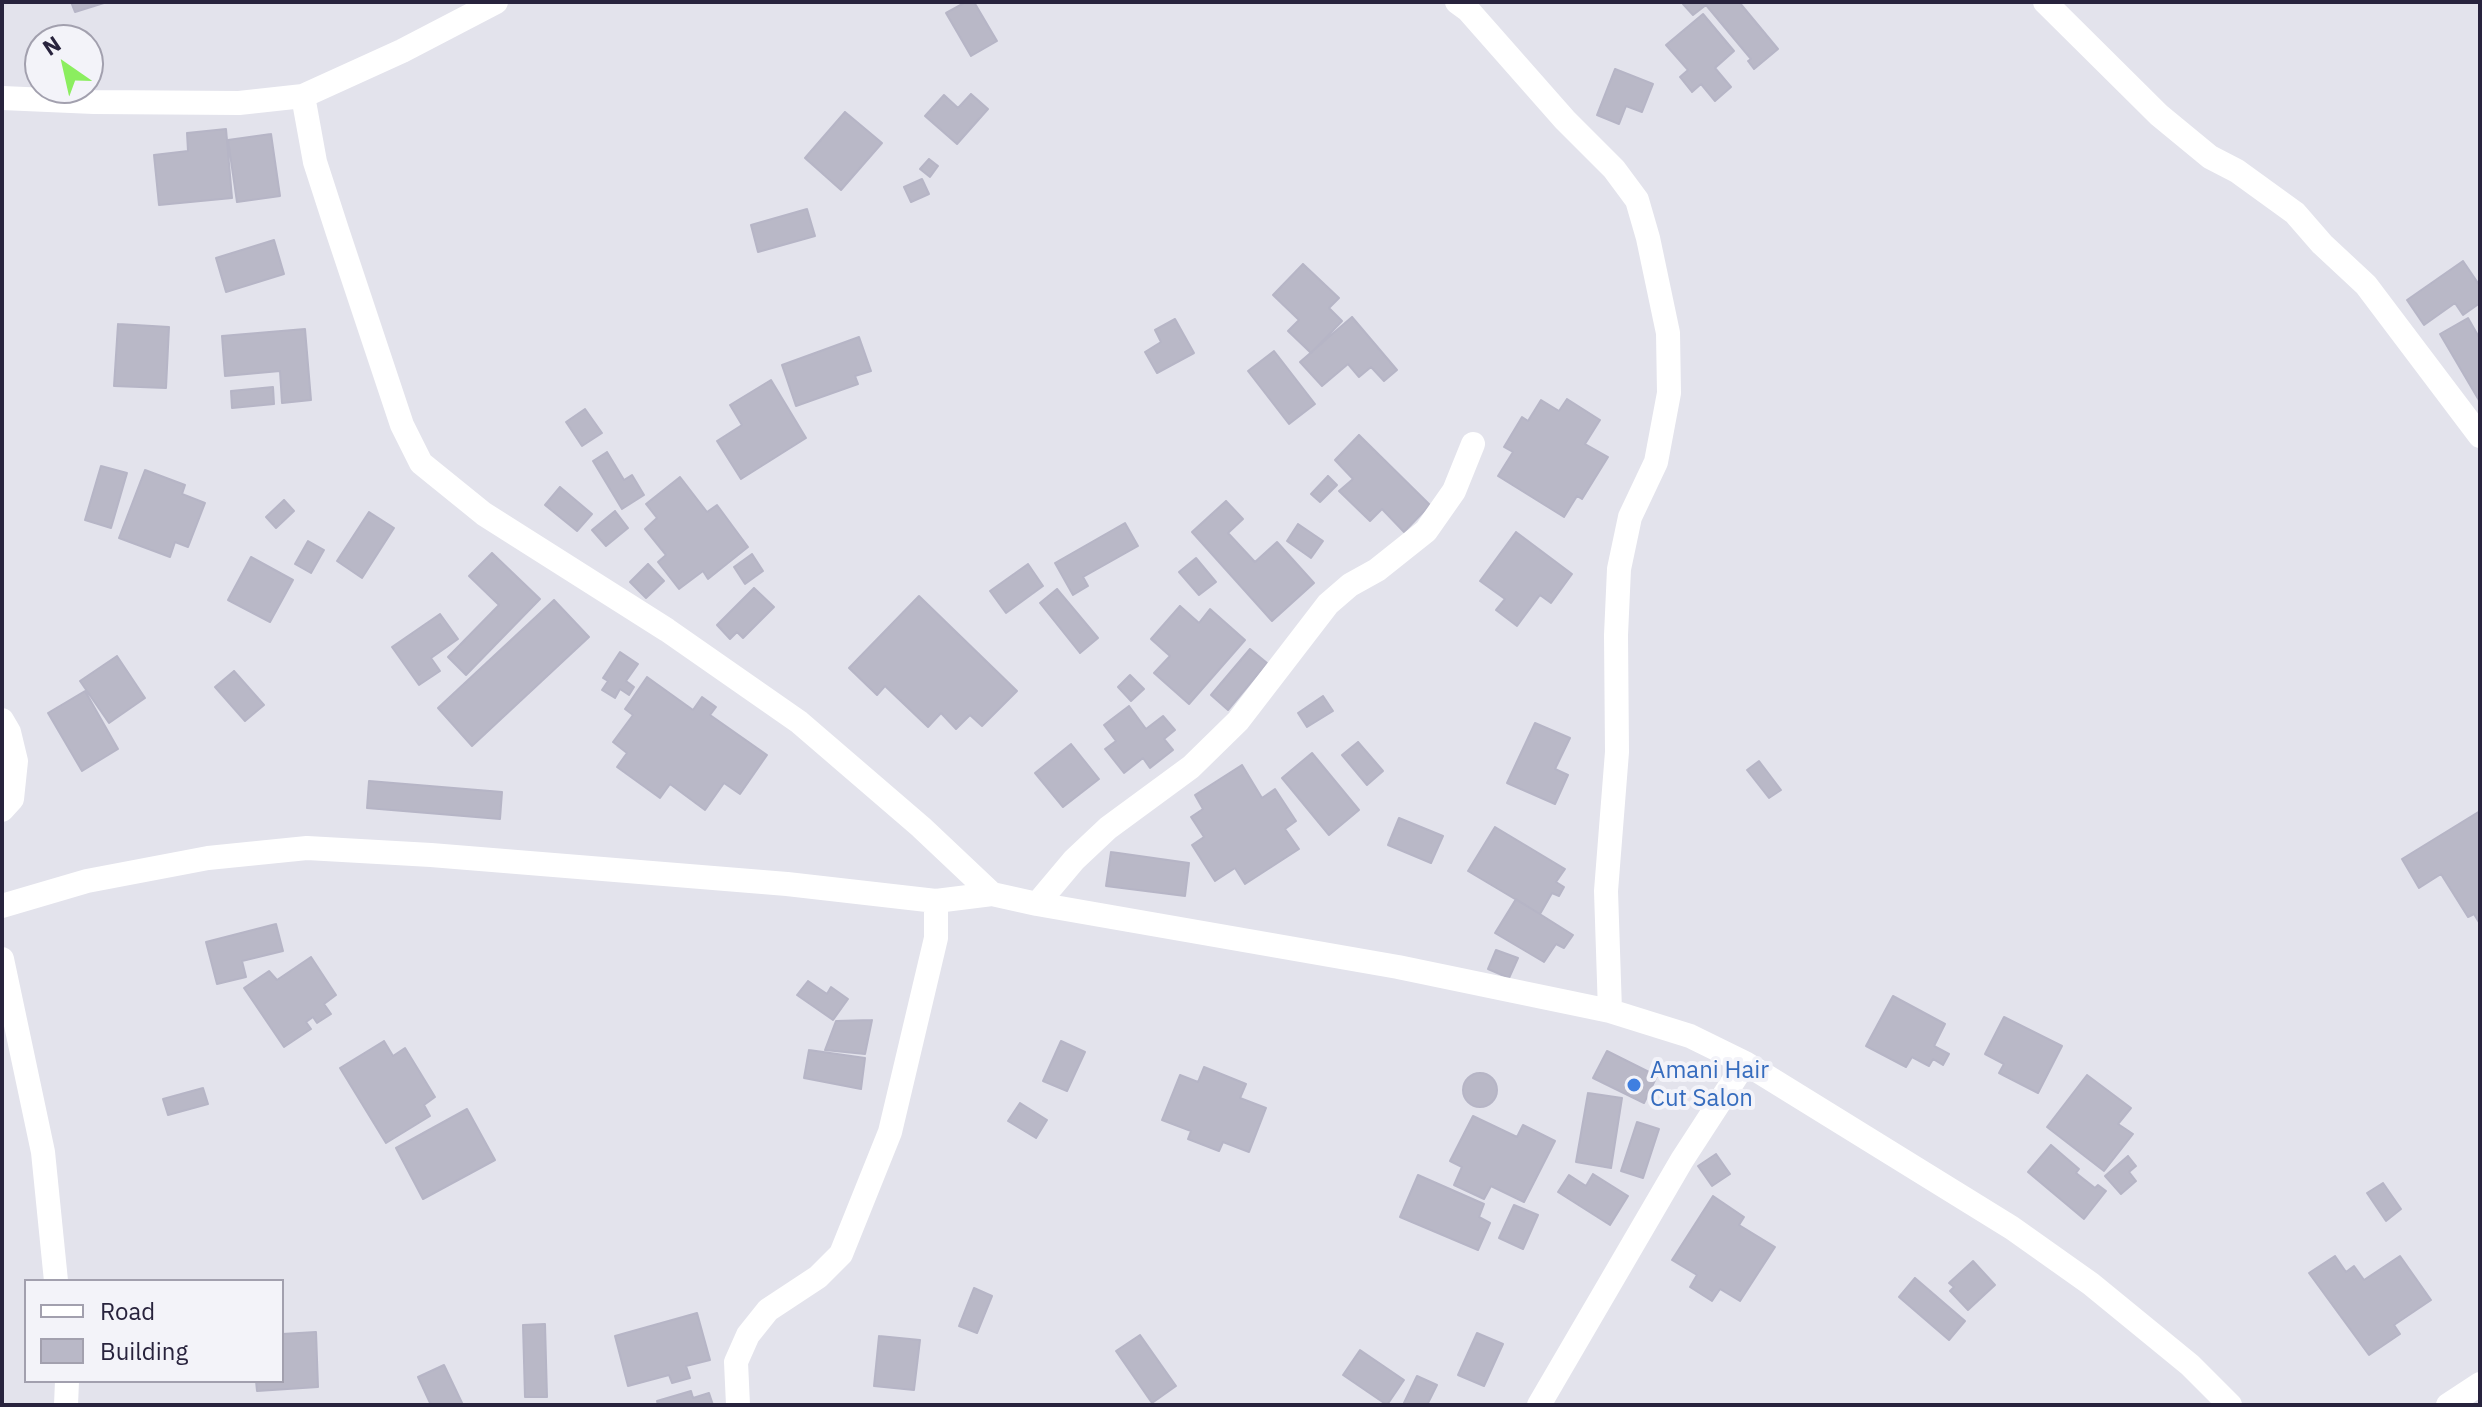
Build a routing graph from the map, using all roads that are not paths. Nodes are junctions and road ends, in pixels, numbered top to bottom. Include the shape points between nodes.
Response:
1 (496, 2) edge
2 (2045, 2) edge
3 (1466, 5) edge
4 (303, 96) junction
5 (2, 98) edge
6 (2480, 436) edge
7 (1473, 444) dead end
8 (2, 720) edge
9 (2, 810) edge
10 (992, 894) junction
11 (936, 901) junction
12 (1037, 904) junction
13 (2, 906) edge
14 (2, 959) edge
15 (1610, 1011) junction
16 (1745, 1063) junction
17 (56, 1279) edge
18 (67, 1383) edge
19 (2480, 1384) edge
20 (66, 1405) edge
21 (738, 1405) edge
22 (1539, 1405) edge
23 (2230, 1405) edge
24 (2448, 1405) edge

1 - 4 street
2 - 6 street via 2159,115 2210,157 2295,213 2366,285
3 - 15 street via 1637,200 1668,333 1669,393 1656,462 1630,517 1619,569 1617,752 1606,891
4 - 5 street via 239,103
4 - 10 street via 315,162 402,425 421,463 484,514 667,630 799,722
7 - 12 street via 1454,491 1426,531 1328,604 1238,721 1191,767 1108,828
8 - 9 street via 16,761 12,799
10 - 11 street
10 - 12 street
11 - 13 street via 772,883 307,848 193,861 87,881
11 - 21 street via 936,938 890,1132 841,1254 818,1277 768,1310 748,1335 736,1362
12 - 15 street via 1398,967
14 - 17 street via 43,1152
15 - 16 street via 1690,1036
16 - 22 street
16 - 23 street via 2069,1268 2190,1365
18 - 20 street
19 - 24 street

